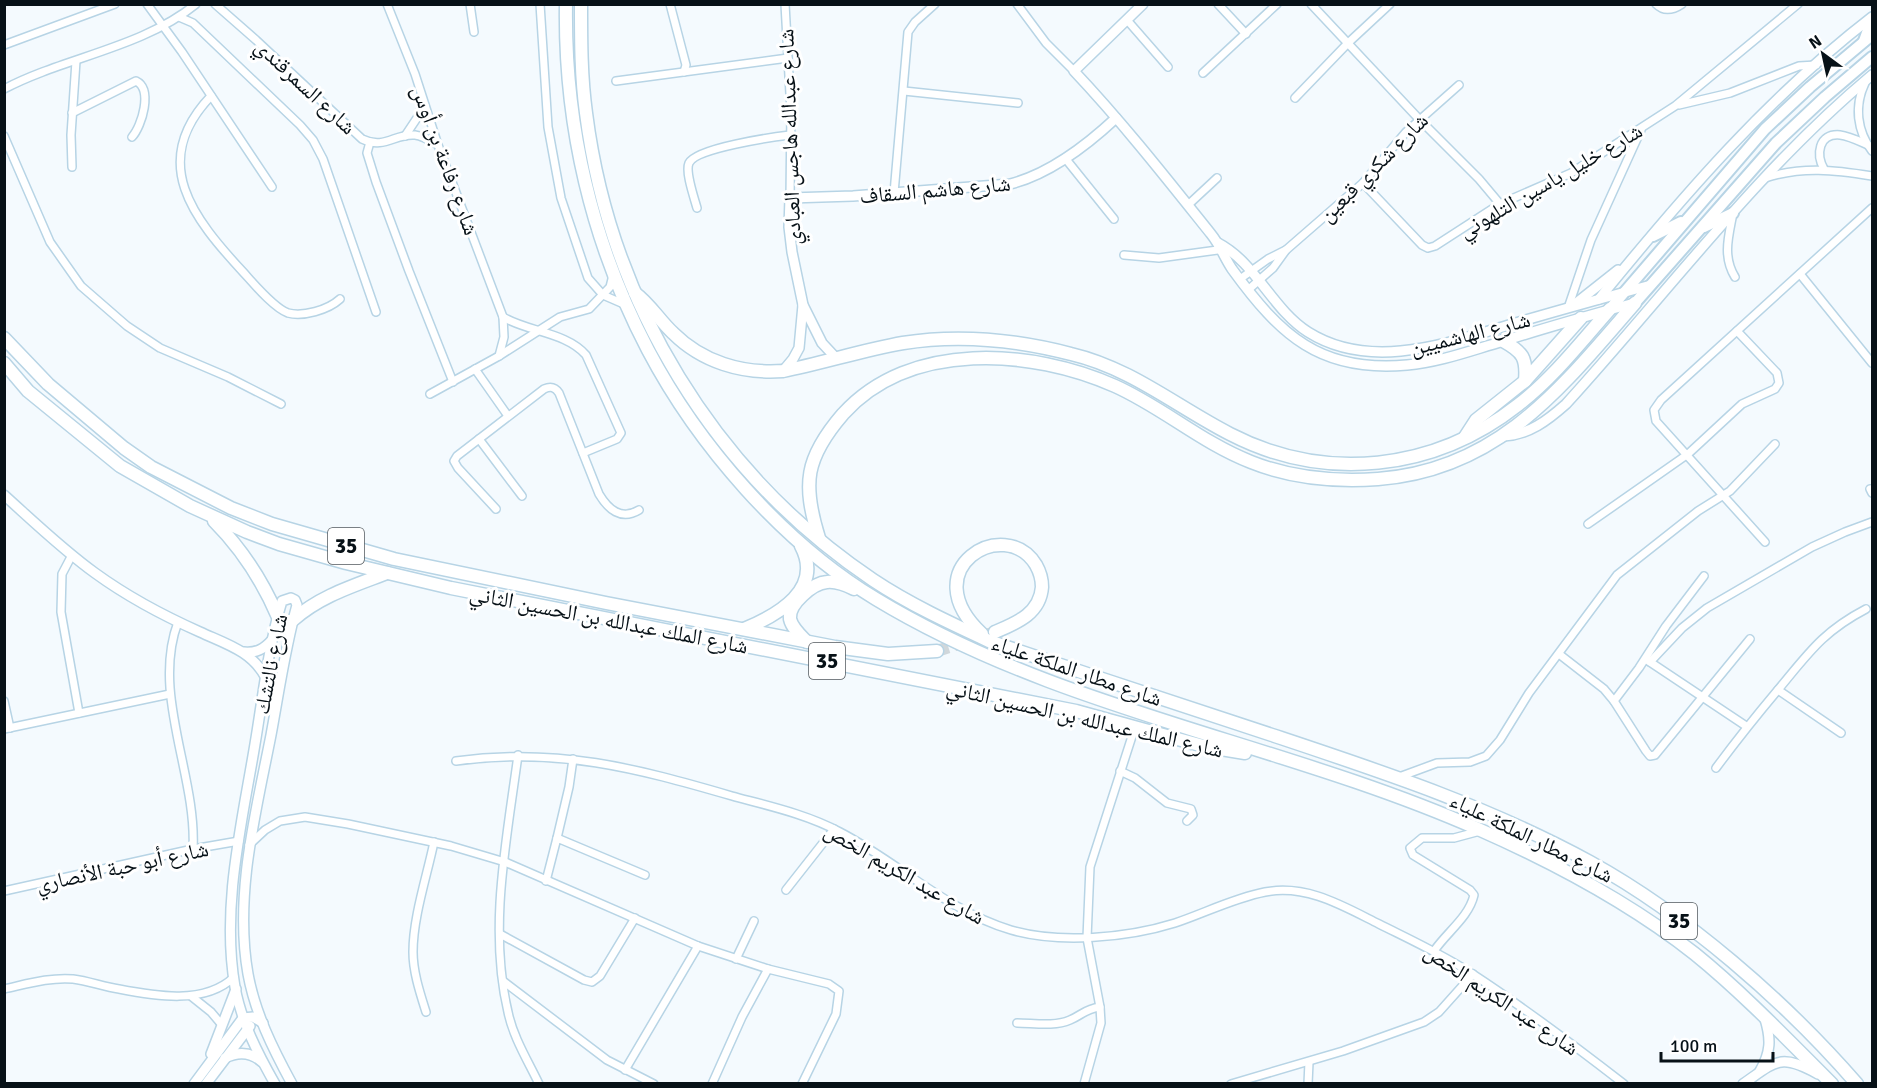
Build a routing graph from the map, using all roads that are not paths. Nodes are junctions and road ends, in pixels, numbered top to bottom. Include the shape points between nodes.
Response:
1 (115, 4) edge
2 (147, 4) edge
3 (196, 4) edge
4 (215, 4) edge
5 (387, 4) edge
6 (470, 4) edge
7 (540, 4) edge
8 (566, 4) edge
9 (581, 4) edge
10 (670, 4) edge
11 (785, 4) edge
12 (935, 4) edge
13 (1017, 4) edge
14 (1143, 4) edge
15 (1218, 4) edge
16 (1277, 4) edge
17 (1311, 4) edge
18 (1390, 4) edge
19 (1656, 4) edge
20 (1682, 4) edge
21 (1798, 4) edge
22 (179, 17) junction
23 (1872, 18) edge
24 (1126, 20) junction
25 (163, 26) junction
26 (474, 32) dead end
27 (1246, 34) junction
28 (1872, 35) edge
29 (1348, 43) junction
30 (1863, 43) junction
31 (4, 45) edge
32 (1872, 57) edge
33 (788, 58) junction
34 (76, 61) junction
35 (1816, 65) junction
36 (1168, 67) dead end
37 (1074, 71) junction
38 (684, 72) junction
39 (1203, 73) dead end
40 (1869, 77) edge
41 (615, 81) dead end
42 (1459, 85) dead end
43 (4, 89) edge
44 (904, 91) junction
45 (211, 96) junction
46 (1295, 98) dead end
47 (423, 100) junction
48 (1018, 103) dead end
49 (1675, 106) junction
50 (72, 113) junction
51 (1116, 118) junction
52 (1419, 119) junction
53 (1642, 127) junction
54 (790, 135) junction
55 (4, 136) edge
56 (405, 136) junction
57 (132, 137) dead end
58 (370, 142) junction
59 (438, 145) junction
60 (1870, 148) edge
61 (1065, 158) junction
62 (72, 167) dead end
63 (1824, 169) junction
64 (1872, 176) edge
65 (1217, 178) dead end
66 (1763, 179) junction
67 (1363, 183) junction
68 (272, 187) dead end
69 (894, 193) junction
70 (790, 198) junction
71 (1500, 204) junction
72 (1188, 205) junction
73 (697, 208) dead end
74 (1872, 208) edge
75 (1733, 213) junction
76 (1114, 219) dead end
77 (1687, 219) junction
78 (1699, 229) junction
79 (1653, 236) junction
80 (1222, 247) junction
81 (1287, 250) junction
82 (1124, 255) dead end
83 (1632, 259) junction
84 (1251, 271) junction
85 (613, 273) junction
86 (1800, 274) junction
87 (1735, 277) dead end
88 (1240, 279) junction
89 (1259, 281) junction
90 (1651, 285) junction
91 (1248, 290) junction
92 (634, 292) junction
93 (1626, 292) junction
94 (603, 295) junction
95 (339, 299) dead end
96 (1599, 299) junction
97 (1635, 303) junction
98 (626, 305) junction
99 (803, 305) junction
100 (1570, 307) junction
101 (1610, 309) junction
102 (376, 312) dead end
103 (503, 317) junction
104 (1581, 318) junction
105 (1737, 331) junction
106 (538, 332) junction
107 (4, 338) edge
108 (1503, 341) junction
109 (499, 356) junction
110 (836, 358) junction
111 (4, 363) edge
112 (1872, 363) edge
113 (476, 369) junction
114 (783, 371) junction
115 (453, 381) junction
116 (1525, 381) junction
117 (430, 394) dead end
118 (281, 404) dead end
119 (508, 416) junction
120 (1503, 436) junction
121 (1464, 438) junction
122 (479, 439) junction
123 (1775, 444) dead end
124 (1269, 451) junction
125 (583, 453) junction
126 (1688, 454) junction
127 (1258, 464) junction
128 (4, 495) edge
129 (522, 496) dead end
130 (1722, 496) junction
131 (496, 509) dead end
132 (639, 510) dead end
133 (209, 516) junction
134 (1872, 522) edge
135 (1588, 524) dead end
136 (819, 539) junction
137 (799, 540) junction
138 (1765, 542) dead end
139 (72, 555) junction
140 (387, 573) junction
141 (1704, 576) dead end
142 (874, 598) junction
143 (1866, 609) dead end
144 (278, 616) junction
145 (293, 620) junction
146 (178, 622) junction
147 (743, 629) junction
148 (992, 636) junction
149 (1750, 639) dead end
150 (272, 640) junction
151 (807, 642) junction
152 (937, 651) tunnel mouth
153 (244, 652) junction
154 (1559, 654) junction
155 (1648, 661) junction
156 (266, 678) junction
157 (1778, 690) junction
158 (170, 694) junction
159 (1703, 697) junction
160 (4, 701) edge
161 (1614, 701) junction
162 (79, 713) junction
163 (1746, 726) junction
164 (1135, 727) junction
165 (7, 729) edge
166 (1841, 733) dead end
167 (1266, 754) junction
168 (518, 755) junction
169 (573, 759) junction
170 (456, 761) dead end
171 (1716, 768) dead end
172 (1418, 769) junction
173 (1120, 771) junction
174 (1399, 777) junction
175 (1422, 785) junction
176 (1187, 821) dead end
177 (1462, 822) junction
178 (834, 829) junction
179 (1482, 830) junction
180 (1458, 837) junction
181 (556, 838) junction
182 (239, 841) junction
183 (434, 842) junction
184 (249, 845) junction
185 (193, 849) junction
186 (505, 862) junction
187 (645, 875) dead end
188 (546, 880) junction
189 (786, 890) dead end
190 (4, 891) edge
191 (635, 918) junction
192 (754, 921) dead end
193 (500, 934) junction
194 (1087, 938) junction
195 (698, 946) junction
196 (1434, 951) junction
197 (736, 959) junction
198 (768, 969) junction
199 (1473, 974) junction
200 (234, 977) junction
201 (503, 981) junction
202 (4, 989) edge
203 (236, 989) junction
204 (191, 996) junction
205 (256, 1005) junction
206 (1100, 1007) junction
207 (426, 1012) dead end
208 (253, 1017) junction
209 (243, 1018) junction
210 (1765, 1018) junction
211 (262, 1023) junction
212 (1017, 1023) dead end
213 (222, 1025) junction
214 (248, 1029) junction
215 (223, 1059) junction
216 (1309, 1062) junction
217 (207, 1064) junction
218 (265, 1065) junction
219 (625, 1070) junction
220 (1758, 1073) junction
221 (1830, 1082) edge
222 (194, 1083) edge
223 (206, 1083) edge
224 (275, 1083) edge
225 (292, 1083) edge
226 (539, 1083) edge
227 (654, 1083) edge
228 (712, 1083) edge
229 (802, 1083) edge
230 (1084, 1083) edge
231 (1231, 1083) edge
232 (1308, 1083) edge
233 (1624, 1083) edge
234 (1743, 1083) edge
235 (1857, 1083) edge

1 - 31 street
2 - 25 street
3 - 22 street
4 - 58 street, شارع السمرقندي via 346,125
5 - 47 street, شارع رفاعة بن أوس
6 - 26 street
7 - 94 street via 548,127 556,181 582,267
8 - 85 highway, شارع مطار الملكة علياء via 576,135 593,216
9 - 92 highway, شارع مطار الملكة علياء via 582,78 589,135 606,214
10 - 38 street via 686,64
11 - 33 street, شارع عبدالله هاجس العبادي
12 - 44 street via 908,32
13 - 37 street via 1046,43
14 - 24 street
15 - 27 street
16 - 27 street
17 - 29 street
18 - 29 street
19 - 20 street via 1669,9
21 - 49 street, شارع خليل ياسين التلهوني
22 - 25 street
22 - 102 street via 193,23 313,140
23 - 30 main road
23 - 35 street
24 - 36 street
24 - 37 street
25 - 34 street
25 - 45 street
27 - 39 street
28 - 30 main road
29 - 46 street
29 - 52 street
30 - 77 main road via 1765,129
32 - 78 main road via 1792,127
33 - 38 street
33 - 54 street, شارع عبدالله هاجس العبادي
34 - 43 street
34 - 50 street
35 - 49 street via 1799,66 1730,93
35 - 79 street via 1740,136
37 - 51 street
38 - 41 street
40 - 60 street via 1860,96 1858,113
40 - 66 street
42 - 52 street, شارع شكري قبعين
44 - 48 street
44 - 69 street
45 - 68 street
45 - 95 street via 182,139 180,167 187,197 243,272 282,309 296,314 322,309
47 - 56 street via 419,115
47 - 59 street, شارع رفاعة بن أوس
49 - 53 street, شارع خليل ياسين التلهوني
50 - 57 street via 139,82 145,100 138,130
50 - 62 street
51 - 61 street, شارع هاشم السقاف
51 - 72 street, شارع الهاشميين
52 - 67 street, شارع شكري قبعين
52 - 71 street
53 - 71 street, شارع خليل ياسين التلهوني via 1571,173
53 - 100 street via 1591,240
54 - 70 street, شارع عبدالله هاجس العبادي
54 - 73 street via 745,142 693,158 688,172
55 - 118 street via 50,242 81,286 127,326 160,348
56 - 58 street, شارع السمرقندي via 383,143
56 - 59 street, شارع السمرقندي via 421,136
58 - 115 street via 367,153 376,182
59 - 103 street, شارع رفاعة بن أوس
60 - 63 street via 1843,136 1829,137 1819,151
61 - 69 street, شارع هاشم السقاف via 1034,176 1010,184
61 - 76 street
63 - 64 street
63 - 66 street
65 - 72 street
66 - 75 street
67 - 71 street, شارع خليل ياسين التلهوني via 1428,248
67 - 81 street, شارع شكري قبعين
69 - 70 street, شارع هاشم السقاف
70 - 99 street, شارع عبدالله هاجس العبادي via 792,252
72 - 80 street, شارع الهاشميين
74 - 86 street
75 - 78 main road
75 - 87 street via 1727,255
75 - 120 street via 1566,404 1539,425
77 - 79 main road
77 - 93 main road
78 - 90 main road
79 - 83 street
80 - 82 street via 1159,258
80 - 84 street, شارع الهاشميين
80 - 88 street, شارع الهاشميين
81 - 84 street, شارع شكري قبعين
81 - 89 street, شارع شكري قبعين
83 - 96 street
83 - 100 street
84 - 88 street, شارع شكري قبعين
84 - 89 street, شارع الهاشميين
85 - 94 street via 610,287
85 - 98 highway, شارع مطار الملكة علياء
86 - 105 street
86 - 112 street
88 - 91 street, شارع الهاشميين
89 - 91 street, شارع شكري قبعين
89 - 100 street, شارع الهاشميين via 1307,332 1332,345 1356,351 1440,345
90 - 93 street, شارع الهاشميين
90 - 97 main road
91 - 108 street, شارع الهاشميين via 1294,338 1344,362 1390,366 1420,363
92 - 114 highway via 676,336 702,355 741,369
92 - 136 highway, شارع مطار الملكة علياء via 666,358 708,424 770,495
93 - 96 street, شارع الهاشميين
93 - 101 main road
94 - 98 street
94 - 106 street via 586,311 560,317
96 - 100 street, شارع الهاشميين
96 - 104 street
97 - 101 street, شارع الهاشميين
97 - 120 highway via 1549,399
98 - 137 highway, شارع مطار الملكة علياء via 662,375 697,428 739,481
99 - 110 street, شارع عبدالله هاجس العبادي via 822,344
99 - 114 street, شارع عبدالله هاجس العبادي via 799,348
101 - 104 street, شارع الهاشميين
101 - 121 highway via 1533,392 1510,412
103 - 106 street
103 - 109 street, شارع رفاعة بن أوس via 504,337
104 - 108 street, شارع الهاشميين
104 - 116 highway
105 - 126 street via 1654,410 1656,422
105 - 126 street via 1777,373 1779,383 1772,391 1742,404
106 - 109 street
106 - 125 street via 560,339 586,355 620,430 617,440
107 - 147 highway, شارع الملك عبدالله بن الحسين الثاني / 35 via 48,384 124,448 151,467 231,508 394,559
108 - 116 highway via 1523,356
109 - 113 street
110 - 114 highway
110 - 124 highway via 909,343 952,339 1047,348 1113,368 1228,434
111 - 133 highway, شارع الملك عبدالله بن الحسين الثاني / 35 via 28,391 113,460
113 - 115 street
113 - 119 street
115 - 117 street
116 - 121 highway via 1476,420
119 - 122 street
119 - 125 street via 544,389 554,388
120 - 127 highway via 1439,467 1380,479 1314,478
121 - 124 highway via 1391,463 1309,462
122 - 129 street
122 - 131 street via 454,463
123 - 130 street
124 - 127 highway
125 - 132 street via 606,505 625,515
126 - 130 street
126 - 135 street
127 - 136 highway via 1204,439 1133,395 1087,376 1020,360 950,361 909,372 876,387 851,406 826,437 813,463 808,485
128 - 139 street
130 - 138 street
130 - 154 street via 1623,570
133 - 140 highway, شارع الملك عبدالله بن الحسين الثاني / 35 via 279,544
133 - 144 highway via 244,556
134 - 155 street via 1812,547 1707,608
136 - 148 highway, شارع مطار الملكة علياء / 35 via 873,580 936,616
137 - 142 highway, شارع مطار الملكة علياء
137 - 147 highway via 809,565 805,583 782,609
139 - 146 street via 133,598
139 - 162 street via 62,574 61,612
140 - 145 highway via 330,594
140 - 164 highway, شارع الملك عبدالله بن الحسين الثاني / 35 via 1076,711
141 - 155 street via 1666,626
142 - 151 highway via 837,582 813,587 796,603 790,617 793,627
142 - 167 highway, شارع مطار الملكة علياء / 35 via 1012,666
143 - 157 street via 1817,642
144 - 145 street, شارع نالتشك via 282,601 291,598 297,605
144 - 150 street, شارع نالتشك
145 - 184 street, شارع نالتشك
146 - 153 street
146 - 158 street via 170,658
147 - 151 highway, شارع الملك عبدالله بن الحسين الثاني / 35
148 - 148 highway, 35 via 974,627 962,612 955,592 956,580 963,564 978,551 1011,546 1033,560 1041,579 1040,595 1024,619
148 - 174 highway, شارع مطار الملكة علياء / 35
149 - 159 street
150 - 153 street via 265,648
150 - 156 street, شارع نالتشك
151 - 152 highway, شارع الملك عبدالله بن الحسين الثاني / 35 via 878,654
153 - 156 street
154 - 161 street via 1604,688
154 - 172 street via 1486,756
155 - 159 street
155 - 161 street
156 - 182 street, شارع نالتشك
157 - 163 street
157 - 166 street
158 - 162 street
158 - 185 street via 193,817
159 - 161 street via 1653,756 1646,752
159 - 163 street
160 - 165 street
162 - 165 street
163 - 171 street
164 - 167 highway, شارع الملك عبدالله بن الحسين الثاني / 35 via 1203,746
164 - 173 street
167 - 177 highway, شارع مطار الملكة علياء / 35 via 1371,787
168 - 169 street, شارع عبد الكريم الخص
168 - 170 street, شارع عبد الكريم الخص
168 - 186 street
169 - 178 street, شارع عبد الكريم الخص via 652,773 807,817
169 - 181 street
172 - 174 street
172 - 175 street
173 - 176 street via 1167,803 1191,809 1193,815
173 - 194 street via 1091,864
174 - 175 highway, شارع مطار الملكة علياء / 35
175 - 235 highway, شارع مطار الملكة علياء / 35 via 1468,803 1617,878 1706,941 1793,1016
177 - 179 highway, شارع مطار الملكة علياء / 35
177 - 180 street via 1464,827
178 - 189 street
178 - 194 street, شارع عبد الكريم الخص via 987,921 1039,936
179 - 180 street
179 - 210 highway, شارع مطار الملكة علياء / 35 via 1578,879 1667,934
180 - 196 street via 1422,838 1410,848 1413,855 1474,896 1465,915
181 - 187 street
181 - 188 street
182 - 185 street, شارع أبو حبة الأنصاري
182 - 200 street, شارع نالتشك via 231,903
183 - 184 street via 305,817 280,821
183 - 186 street
183 - 207 street via 413,952
184 - 205 street, شارع نالتشك via 245,949
185 - 190 street, شارع أبو حبة الأنصاري
186 - 188 street
186 - 193 street
188 - 191 street
191 - 193 street via 600,976 592,982
191 - 195 street
192 - 197 street
193 - 201 street
194 - 196 street, شارع عبد الكريم الخص via 1171,924 1244,897 1289,890 1314,894
194 - 206 street
195 - 197 street
195 - 219 street
196 - 199 street, شارع عبد الكريم الخص
197 - 198 street
198 - 228 street
198 - 229 street via 829,984 839,992 836,1014
199 - 216 street via 1439,1012 1424,1022
199 - 233 street, شارع عبد الكريم الخص
200 - 203 street, شارع نالتشك
200 - 204 street via 217,990
201 - 219 street via 589,1048
201 - 226 street via 508,1013
202 - 204 street via 57,978 120,990
203 - 209 street, شارع نالتشك
203 - 213 street
204 - 213 street
205 - 208 street
205 - 211 street, شارع نالتشك
206 - 212 street via 1060,1023
206 - 230 street via 1100,1029
208 - 209 street
208 - 211 street
208 - 214 street
209 - 214 street, شارع نالتشك
209 - 217 street
210 - 220 street via 1771,1044
210 - 221 highway, شارع مطار الملكة علياء / 35
211 - 225 street, شارع نالتشك
213 - 217 street
214 - 215 street
214 - 218 street, شارع نالتشك
215 - 218 street via 245,1053
215 - 223 street
216 - 231 street
216 - 232 street
217 - 222 street
218 - 224 street, شارع نالتشك
219 - 227 street
220 - 221 street via 1785,1061 1799,1064
220 - 234 street

